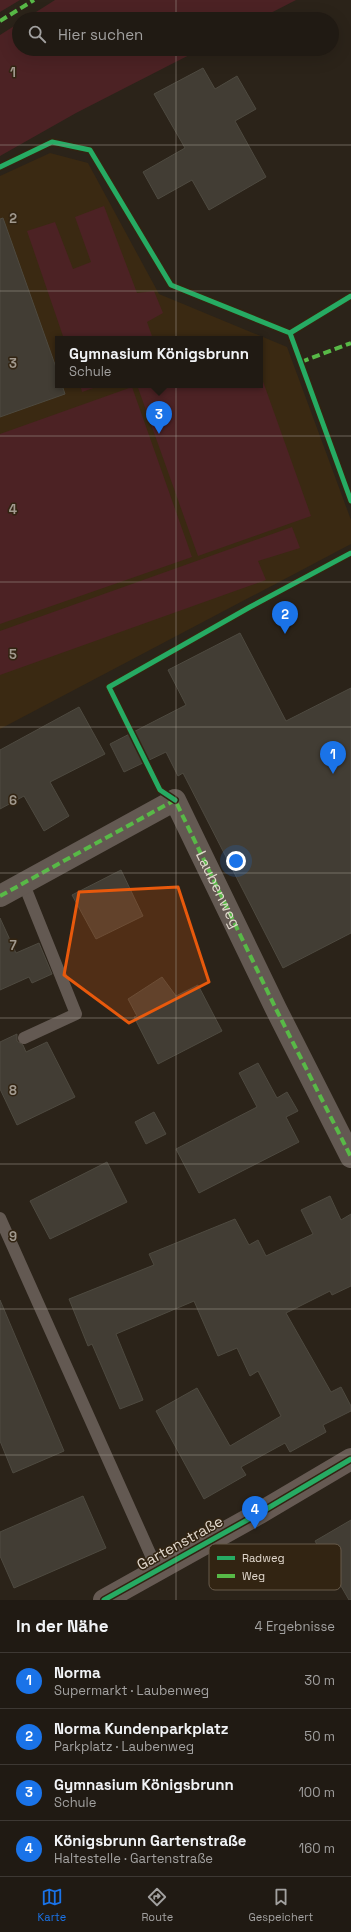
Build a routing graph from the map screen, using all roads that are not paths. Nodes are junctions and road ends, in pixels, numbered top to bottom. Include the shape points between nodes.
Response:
1 (23, 882) junction
2 (0, 896) edge
3 (24, 1038) dead end
4 (351, 1157) edge
5 (0, 1218) edge
6 (351, 1459) edge
7 (157, 1569) junction
8 (104, 1600) edge

1 - 2 street, Laubenweg
1 - 3 lane via 76,1014
1 - 4 street, Laubenweg via 175,800
5 - 7 lane, Gartenstraße
6 - 7 street, Gartenstraße
7 - 8 street, Gartenstraße

